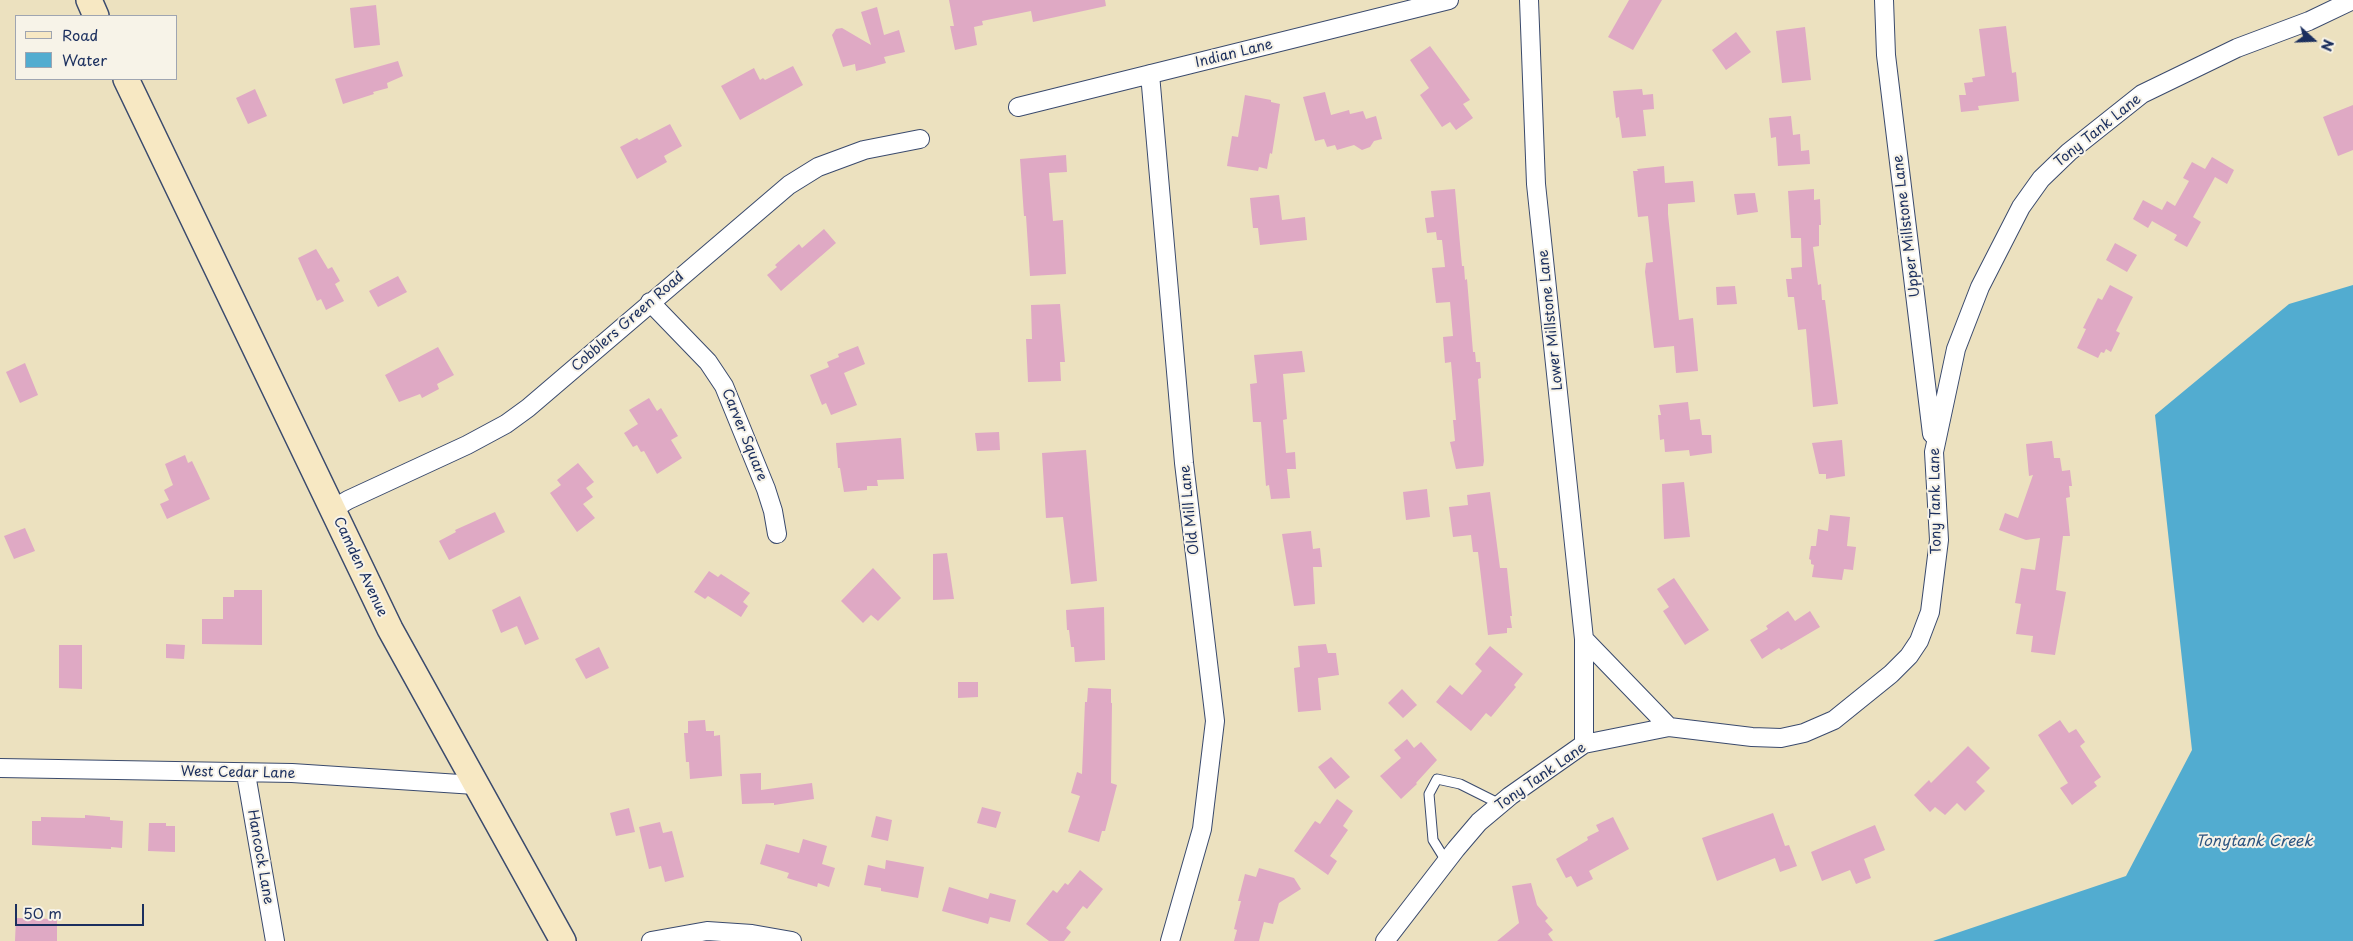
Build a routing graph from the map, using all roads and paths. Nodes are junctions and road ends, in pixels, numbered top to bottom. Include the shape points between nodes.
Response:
1 (89, 0) edge
2 (1449, 0) edge
3 (1529, 0) edge
4 (1884, 0) edge
5 (2353, 0) edge
6 (96, 15) edge
7 (1150, 74) junction
8 (126, 80) edge
9 (1018, 107) dead end
10 (920, 139) dead end
11 (650, 302) junction
12 (1934, 452) junction
13 (333, 509) junction
14 (777, 534) dead end
15 (1584, 639) junction
16 (1669, 727) junction
17 (1584, 744) junction
18 (0, 768) edge
19 (246, 774) junction
20 (475, 785) junction
21 (1500, 804) junction
22 (1446, 861) junction
23 (275, 941) edge
24 (563, 941) edge
25 (651, 941) edge
26 (792, 941) edge
27 (1170, 941) edge
28 (1385, 941) edge

1 - 6 street
2 - 7 street, Indian Lane
3 - 15 street, Lower Millstone Lane via 1536,184
4 - 12 street, Upper Millstone Lane via 1886,55
5 - 12 street, Tony Tank Lane via 2309,21 2237,48 2142,94 2106,121 2041,179 2021,207 1999,248 1956,349
7 - 9 street, Indian Lane
7 - 27 street, Old Mill Lane via 1184,463 1215,721 1202,829
8 - 13 street, Camden Avenue
10 - 11 street, Cobblers Green Road via 864,150 818,167 762,206
11 - 13 street, Cobblers Green Road via 506,424
11 - 14 street, Carver Square via 708,362 724,386 766,489
12 - 16 street, Tony Tank Lane via 1939,540 1935,581 1930,612 1919,641 1908,656 1841,715 1804,733 1781,738 1752,738
13 - 20 street, Camden Avenue via 390,629
15 - 16 street
15 - 17 street, Lower Millstone Lane
16 - 17 street, Tony Tank Lane
17 - 21 street, Tony Tank Lane
18 - 19 street, West Cedar Lane
19 - 20 street, West Cedar Lane via 292,773
19 - 23 street, Hancock Lane
20 - 24 street, Camden Avenue
21 - 22 street, Tony Tank Lane via 1479,822
21 - 22 lane via 1460,784 1437,779 1429,794 1433,840
22 - 28 street, Tony Tank Lane
25 - 26 street via 707,931

